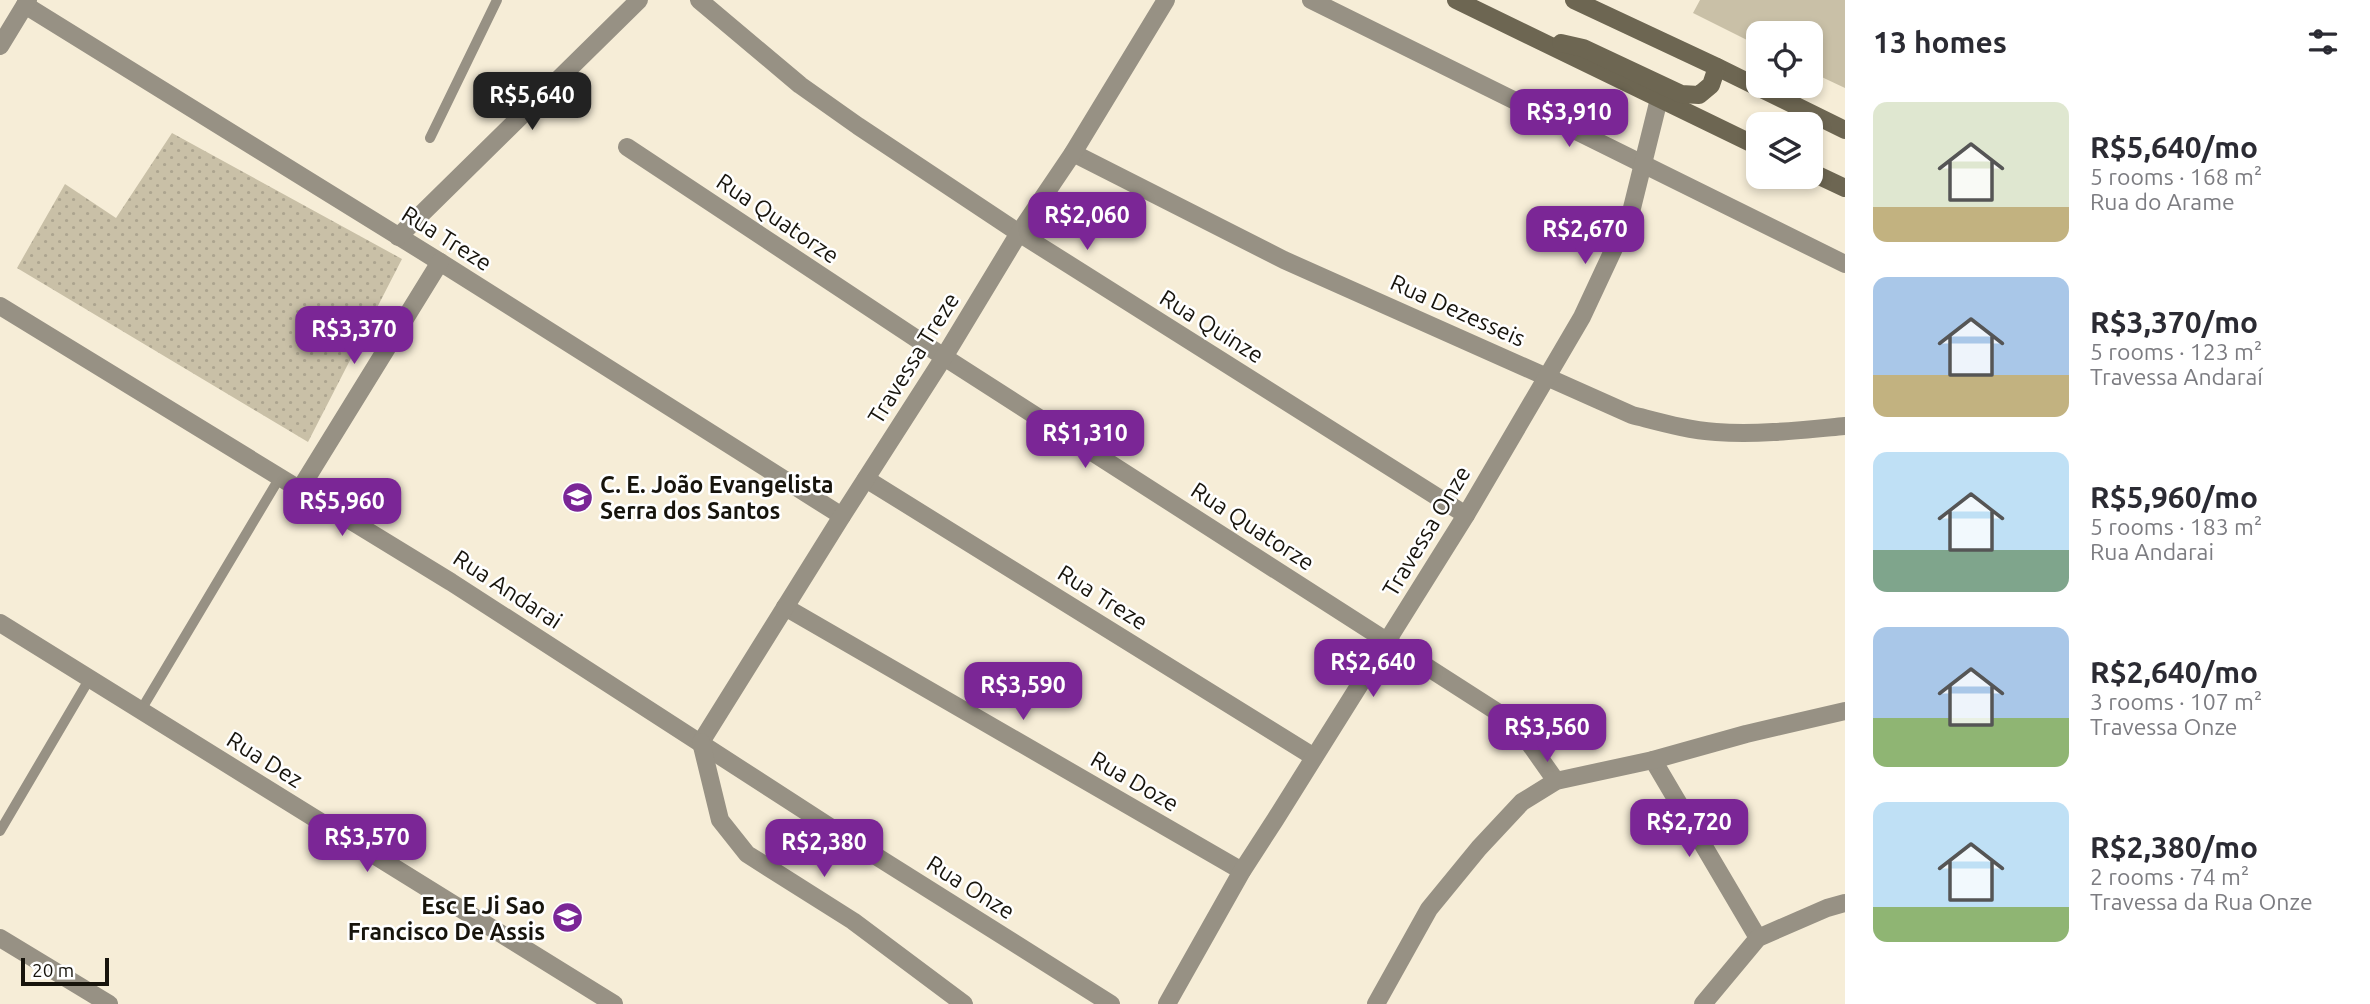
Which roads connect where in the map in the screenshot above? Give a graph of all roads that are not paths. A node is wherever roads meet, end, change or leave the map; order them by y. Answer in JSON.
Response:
{"nodes":[{"id":1,"x":497,"y":0,"type":"edge"},
{"id":2,"x":639,"y":0,"type":"edge"},
{"id":3,"x":699,"y":0,"type":"edge"},
{"id":4,"x":1166,"y":0,"type":"edge"},
{"id":5,"x":1311,"y":0,"type":"edge"},
{"id":6,"x":1456,"y":0,"type":"edge"},
{"id":7,"x":1574,"y":0,"type":"edge"},
{"id":8,"x":27,"y":3,"type":"edge"},
{"id":9,"x":1533,"y":38,"type":"junction"},
{"id":10,"x":0,"y":46,"type":"edge"},
{"id":11,"x":1717,"y":67,"type":"junction"},
{"id":12,"x":1659,"y":99,"type":"junction"},
{"id":13,"x":1845,"y":130,"type":"edge"},
{"id":14,"x":430,"y":138,"type":"dead end"},
{"id":15,"x":1746,"y":141,"type":"edge"},
{"id":16,"x":627,"y":147,"type":"dead end"},
{"id":17,"x":1073,"y":153,"type":"junction"},
{"id":18,"x":1643,"y":164,"type":"junction"},
{"id":19,"x":1823,"y":178,"type":"edge"},
{"id":20,"x":1845,"y":188,"type":"edge"},
{"id":21,"x":1019,"y":233,"type":"junction"},
{"id":22,"x":398,"y":237,"type":"junction"},
{"id":23,"x":440,"y":262,"type":"junction"},
{"id":24,"x":1845,"y":264,"type":"edge"},
{"id":25,"x":0,"y":306,"type":"edge"},
{"id":26,"x":944,"y":357,"type":"junction"},
{"id":27,"x":1548,"y":376,"type":"junction"},
{"id":28,"x":1845,"y":426,"type":"edge"},
{"id":29,"x":280,"y":477,"type":"junction"},
{"id":30,"x":866,"y":479,"type":"junction"},
{"id":31,"x":300,"y":489,"type":"junction"},
{"id":32,"x":1466,"y":515,"type":"junction"},
{"id":33,"x":842,"y":516,"type":"junction"},
{"id":34,"x":785,"y":607,"type":"junction"},
{"id":35,"x":0,"y":623,"type":"edge"},
{"id":36,"x":1388,"y":641,"type":"junction"},
{"id":37,"x":89,"y":678,"type":"junction"},
{"id":38,"x":141,"y":710,"type":"junction"},
{"id":39,"x":1845,"y":711,"type":"edge"},
{"id":40,"x":701,"y":742,"type":"junction"},
{"id":41,"x":1314,"y":757,"type":"junction"},
{"id":42,"x":1653,"y":760,"type":"junction"},
{"id":43,"x":1556,"y":781,"type":"junction"},
{"id":44,"x":0,"y":831,"type":"edge"},
{"id":45,"x":1242,"y":871,"type":"junction"},
{"id":46,"x":1845,"y":903,"type":"edge"},
{"id":47,"x":0,"y":938,"type":"edge"},
{"id":48,"x":1758,"y":938,"type":"junction"},
{"id":49,"x":109,"y":1004,"type":"edge"},
{"id":50,"x":614,"y":1004,"type":"edge"},
{"id":51,"x":964,"y":1004,"type":"edge"},
{"id":52,"x":1111,"y":1004,"type":"edge"},
{"id":53,"x":1167,"y":1004,"type":"edge"},
{"id":54,"x":1376,"y":1004,"type":"edge"},
{"id":55,"x":1703,"y":1004,"type":"edge"}],
"edges":[{"from":1,"to":14,"type":"lane"},
{"from":2,"to":22,"type":"street"},
{"from":3,"to":21,"type":"street","name":"Rua Quinze"},
{"from":4,"to":17,"type":"street","name":"Travessa Treze"},
{"from":5,"to":18,"type":"street"},
{"from":6,"to":9,"type":"main road"},
{"from":7,"to":11,"type":"main road"},
{"from":8,"to":10,"type":"street"},
{"from":8,"to":22,"type":"street","name":"Rua Treze"},
{"from":9,"to":11,"type":"main road"},
{"from":9,"to":12,"type":"main road"},
{"from":11,"to":13,"type":"main road"},
{"from":12,"to":15,"type":"main road"},
{"from":12,"to":18,"type":"street","name":"Travessa Onze"},
{"from":16,"to":26,"type":"street","name":"Rua Quatorze"},
{"from":17,"to":21,"type":"street","name":"Travessa Treze"},
{"from":17,"to":27,"type":"street","name":"Rua Dezesseis"},
{"from":18,"to":24,"type":"street"},
{"from":18,"to":27,"type":"street","name":"Travessa Onze"},
{"from":19,"to":20,"type":"main road"},
{"from":21,"to":26,"type":"street","name":"Travessa Treze"},
{"from":21,"to":32,"type":"street","name":"Rua Quinze"},
{"from":22,"to":23,"type":"street","name":"Rua Treze"},
{"from":23,"to":31,"type":"street"},
{"from":23,"to":33,"type":"street","name":"Rua Treze"},
{"from":25,"to":29,"type":"street","name":"Rua Andarai"},
{"from":26,"to":30,"type":"street","name":"Travessa Treze"},
{"from":26,"to":36,"type":"street","name":"Rua Quatorze"},
{"from":27,"to":28,"type":"street","name":"Rua Dezesseis"},
{"from":27,"to":32,"type":"street","name":"Travessa Onze"},
{"from":29,"to":31,"type":"street","name":"Rua Andarai"},
{"from":29,"to":38,"type":"lane"},
{"from":30,"to":33,"type":"street","name":"Travessa Treze"},
{"from":30,"to":41,"type":"street","name":"Rua Treze"},
{"from":31,"to":40,"type":"street","name":"Rua Andarai"},
{"from":32,"to":36,"type":"street","name":"Travessa Onze"},
{"from":33,"to":34,"type":"street","name":"Travessa Treze"},
{"from":34,"to":40,"type":"street","name":"Travessa Treze"},
{"from":34,"to":45,"type":"street","name":"Rua Doze"},
{"from":35,"to":37,"type":"street","name":"Rua Dez"},
{"from":36,"to":41,"type":"street","name":"Travessa Onze"},
{"from":36,"to":43,"type":"street","name":"Rua Quatorze"},
{"from":37,"to":38,"type":"street","name":"Rua Dez"},
{"from":37,"to":44,"type":"lane"},
{"from":38,"to":50,"type":"street","name":"Rua Dez"},
{"from":39,"to":42,"type":"street"},
{"from":40,"to":51,"type":"street"},
{"from":40,"to":52,"type":"street","name":"Rua Onze"},
{"from":41,"to":45,"type":"street","name":"Travessa Onze"},
{"from":42,"to":43,"type":"street"},
{"from":42,"to":48,"type":"street"},
{"from":43,"to":54,"type":"street"},
{"from":45,"to":53,"type":"street","name":"Travessa Onze"},
{"from":46,"to":48,"type":"street"},
{"from":47,"to":49,"type":"street"},
{"from":48,"to":55,"type":"street"}]}
